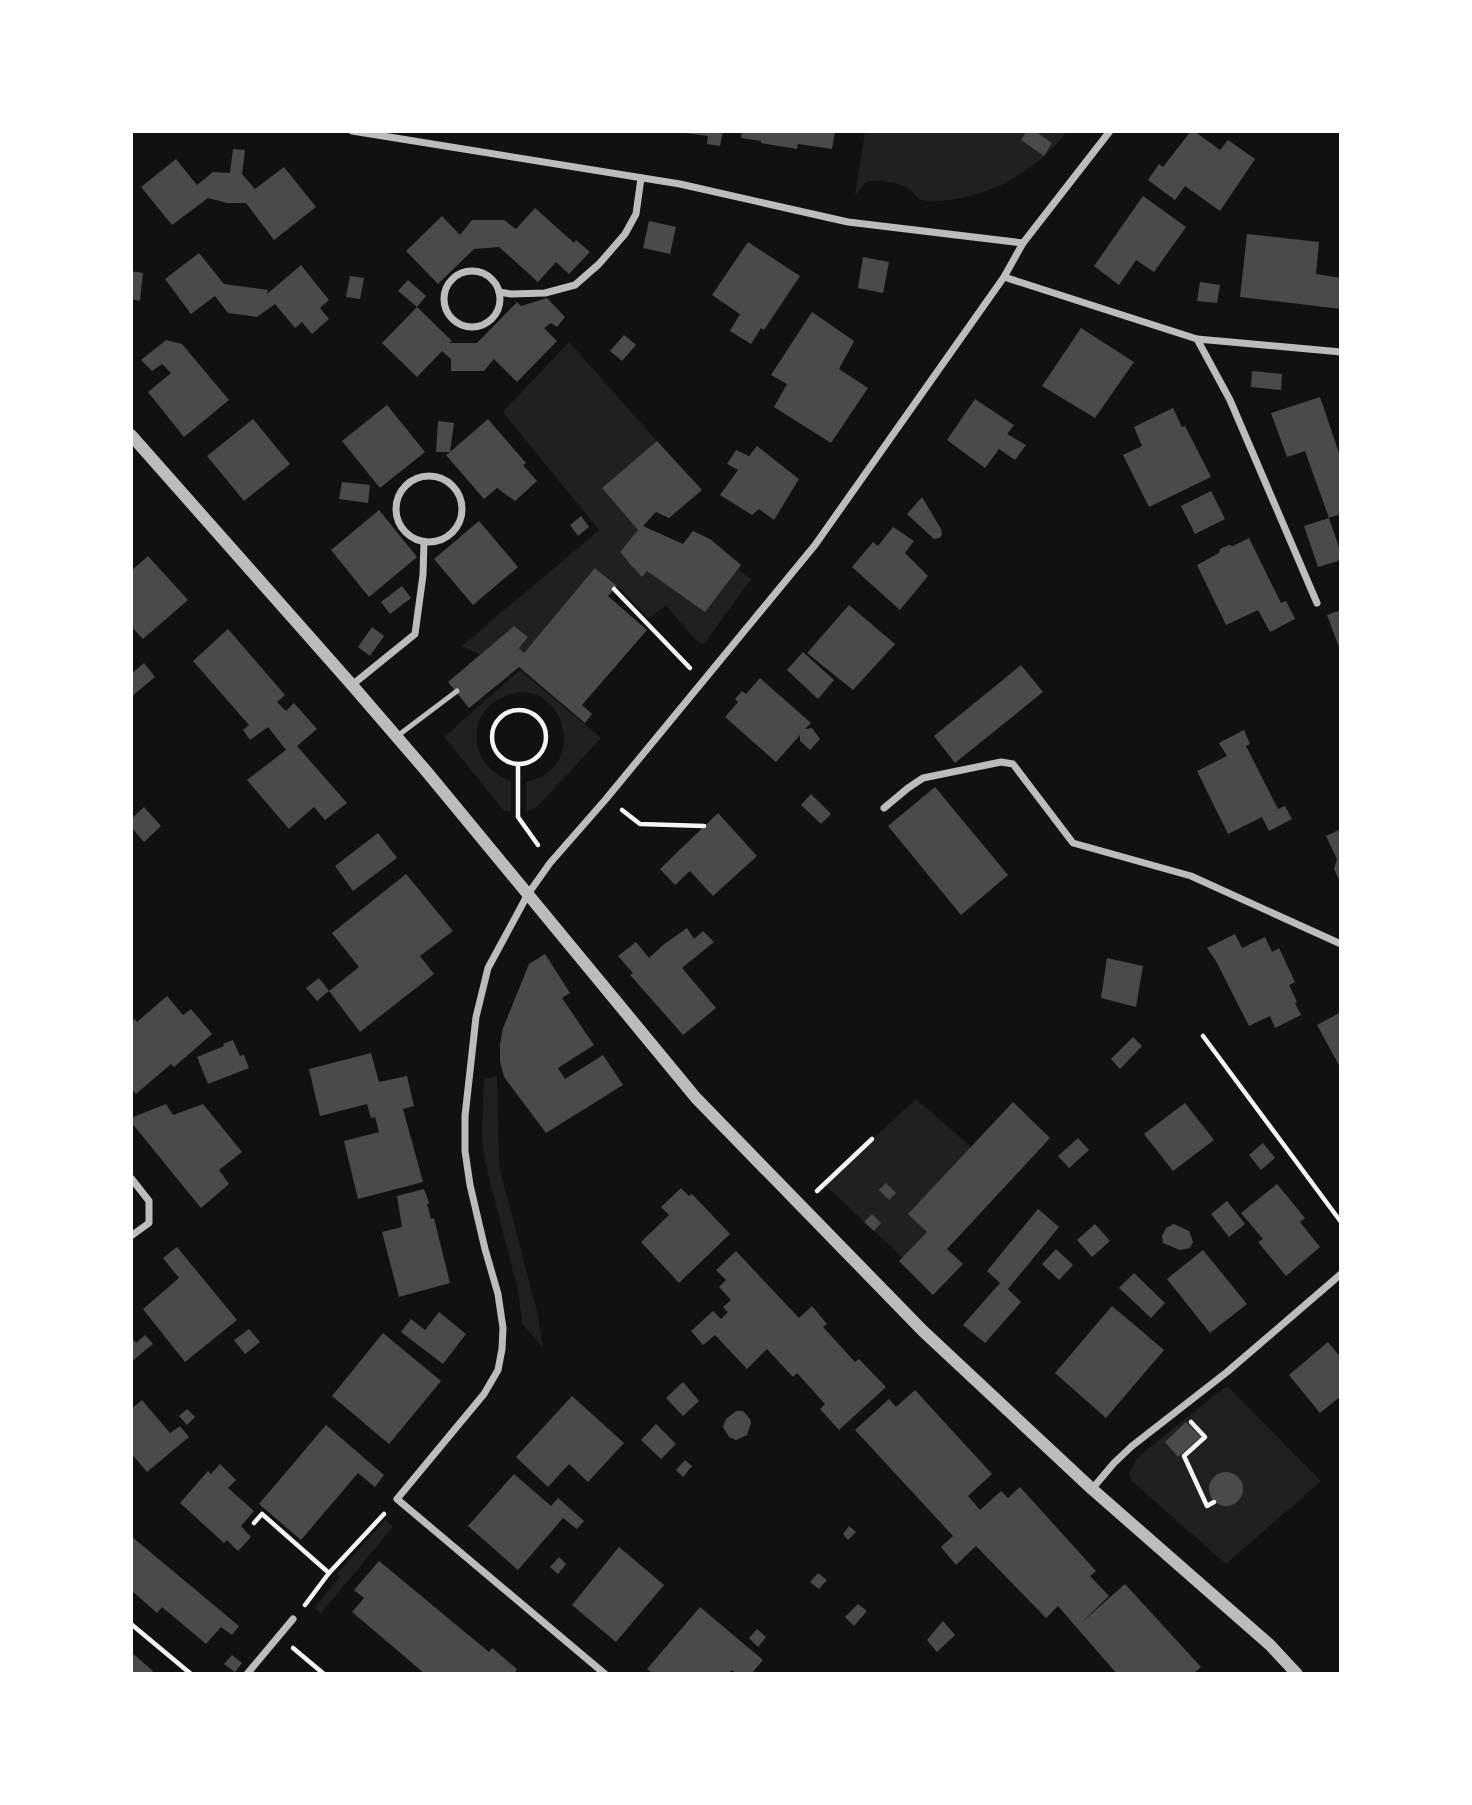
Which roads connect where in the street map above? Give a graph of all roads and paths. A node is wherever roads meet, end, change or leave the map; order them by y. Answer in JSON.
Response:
{"nodes":[{"id":1,"x":352,"y":131,"type":"edge"},
{"id":2,"x":1110,"y":131,"type":"edge"},
{"id":3,"x":642,"y":178,"type":"junction"},
{"id":4,"x":1023,"y":243,"type":"junction"},
{"id":5,"x":1004,"y":277,"type":"junction"},
{"id":6,"x":499,"y":292,"type":"junction"},
{"id":7,"x":1196,"y":339,"type":"junction"},
{"id":8,"x":1341,"y":352,"type":"edge"},
{"id":9,"x":131,"y":435,"type":"edge"},
{"id":10,"x":424,"y":542,"type":"junction"},
{"id":11,"x":614,"y":589,"type":"dead end"},
{"id":12,"x":1317,"y":603,"type":"dead end"},
{"id":13,"x":703,"y":682,"type":"junction"},
{"id":14,"x":352,"y":685,"type":"junction"},
{"id":15,"x":457,"y":691,"type":"dead end"},
{"id":16,"x":396,"y":737,"type":"junction"},
{"id":17,"x":517,"y":765,"type":"junction"},
{"id":18,"x":606,"y":799,"type":"junction"},
{"id":19,"x":884,"y":808,"type":"dead end"},
{"id":20,"x":704,"y":826,"type":"dead end"},
{"id":21,"x":550,"y":863,"type":"junction"},
{"id":22,"x":528,"y":894,"type":"junction"},
{"id":23,"x":1341,"y":944,"type":"edge"},
{"id":24,"x":1203,"y":1036,"type":"dead end"},
{"id":25,"x":872,"y":1139,"type":"dead end"},
{"id":26,"x":131,"y":1178,"type":"edge"},
{"id":27,"x":801,"y":1206,"type":"junction"},
{"id":28,"x":1341,"y":1222,"type":"edge"},
{"id":29,"x":131,"y":1236,"type":"edge"},
{"id":30,"x":1341,"y":1274,"type":"edge"},
{"id":31,"x":1179,"y":1408,"type":"junction"},
{"id":32,"x":1092,"y":1489,"type":"junction"},
{"id":33,"x":397,"y":1499,"type":"junction"},
{"id":34,"x":1214,"y":1502,"type":"dead end"},
{"id":35,"x":254,"y":1523,"type":"dead end"},
{"id":36,"x":329,"y":1573,"type":"junction"},
{"id":37,"x":293,"y":1619,"type":"joint"},
{"id":38,"x":131,"y":1624,"type":"edge"},
{"id":39,"x":279,"y":1636,"type":"junction"},
{"id":40,"x":191,"y":1674,"type":"edge"},
{"id":41,"x":247,"y":1674,"type":"edge"},
{"id":42,"x":324,"y":1674,"type":"edge"},
{"id":43,"x":605,"y":1674,"type":"edge"},
{"id":44,"x":1297,"y":1674,"type":"edge"}],
"edges":[{"from":1,"to":3,"type":"street"},
{"from":2,"to":4,"type":"street"},
{"from":3,"to":4,"type":"street"},
{"from":3,"to":6,"type":"street"},
{"from":4,"to":5,"type":"street"},
{"from":5,"to":7,"type":"street"},
{"from":5,"to":13,"type":"street"},
{"from":6,"to":6,"type":"street"},
{"from":7,"to":8,"type":"street"},
{"from":7,"to":12,"type":"street"},
{"from":9,"to":14,"type":"street"},
{"from":10,"to":10,"type":"street"},
{"from":10,"to":14,"type":"street"},
{"from":11,"to":13,"type":"path"},
{"from":13,"to":18,"type":"street"},
{"from":14,"to":16,"type":"street"},
{"from":15,"to":16,"type":"lane"},
{"from":16,"to":22,"type":"street"},
{"from":17,"to":17,"type":"path"},
{"from":17,"to":21,"type":"path"},
{"from":18,"to":20,"type":"path"},
{"from":18,"to":21,"type":"street"},
{"from":19,"to":23,"type":"street"},
{"from":21,"to":22,"type":"street"},
{"from":22,"to":27,"type":"street"},
{"from":22,"to":33,"type":"street"},
{"from":24,"to":28,"type":"path"},
{"from":25,"to":27,"type":"path"},
{"from":26,"to":29,"type":"street"},
{"from":27,"to":32,"type":"street"},
{"from":30,"to":31,"type":"street"},
{"from":31,"to":32,"type":"street"},
{"from":31,"to":34,"type":"path"},
{"from":32,"to":44,"type":"street"},
{"from":33,"to":36,"type":"path"},
{"from":33,"to":43,"type":"street"},
{"from":35,"to":36,"type":"path"},
{"from":36,"to":37,"type":"path"},
{"from":37,"to":39,"type":"street"},
{"from":38,"to":40,"type":"path"},
{"from":39,"to":41,"type":"street"},
{"from":39,"to":42,"type":"path"}]}
